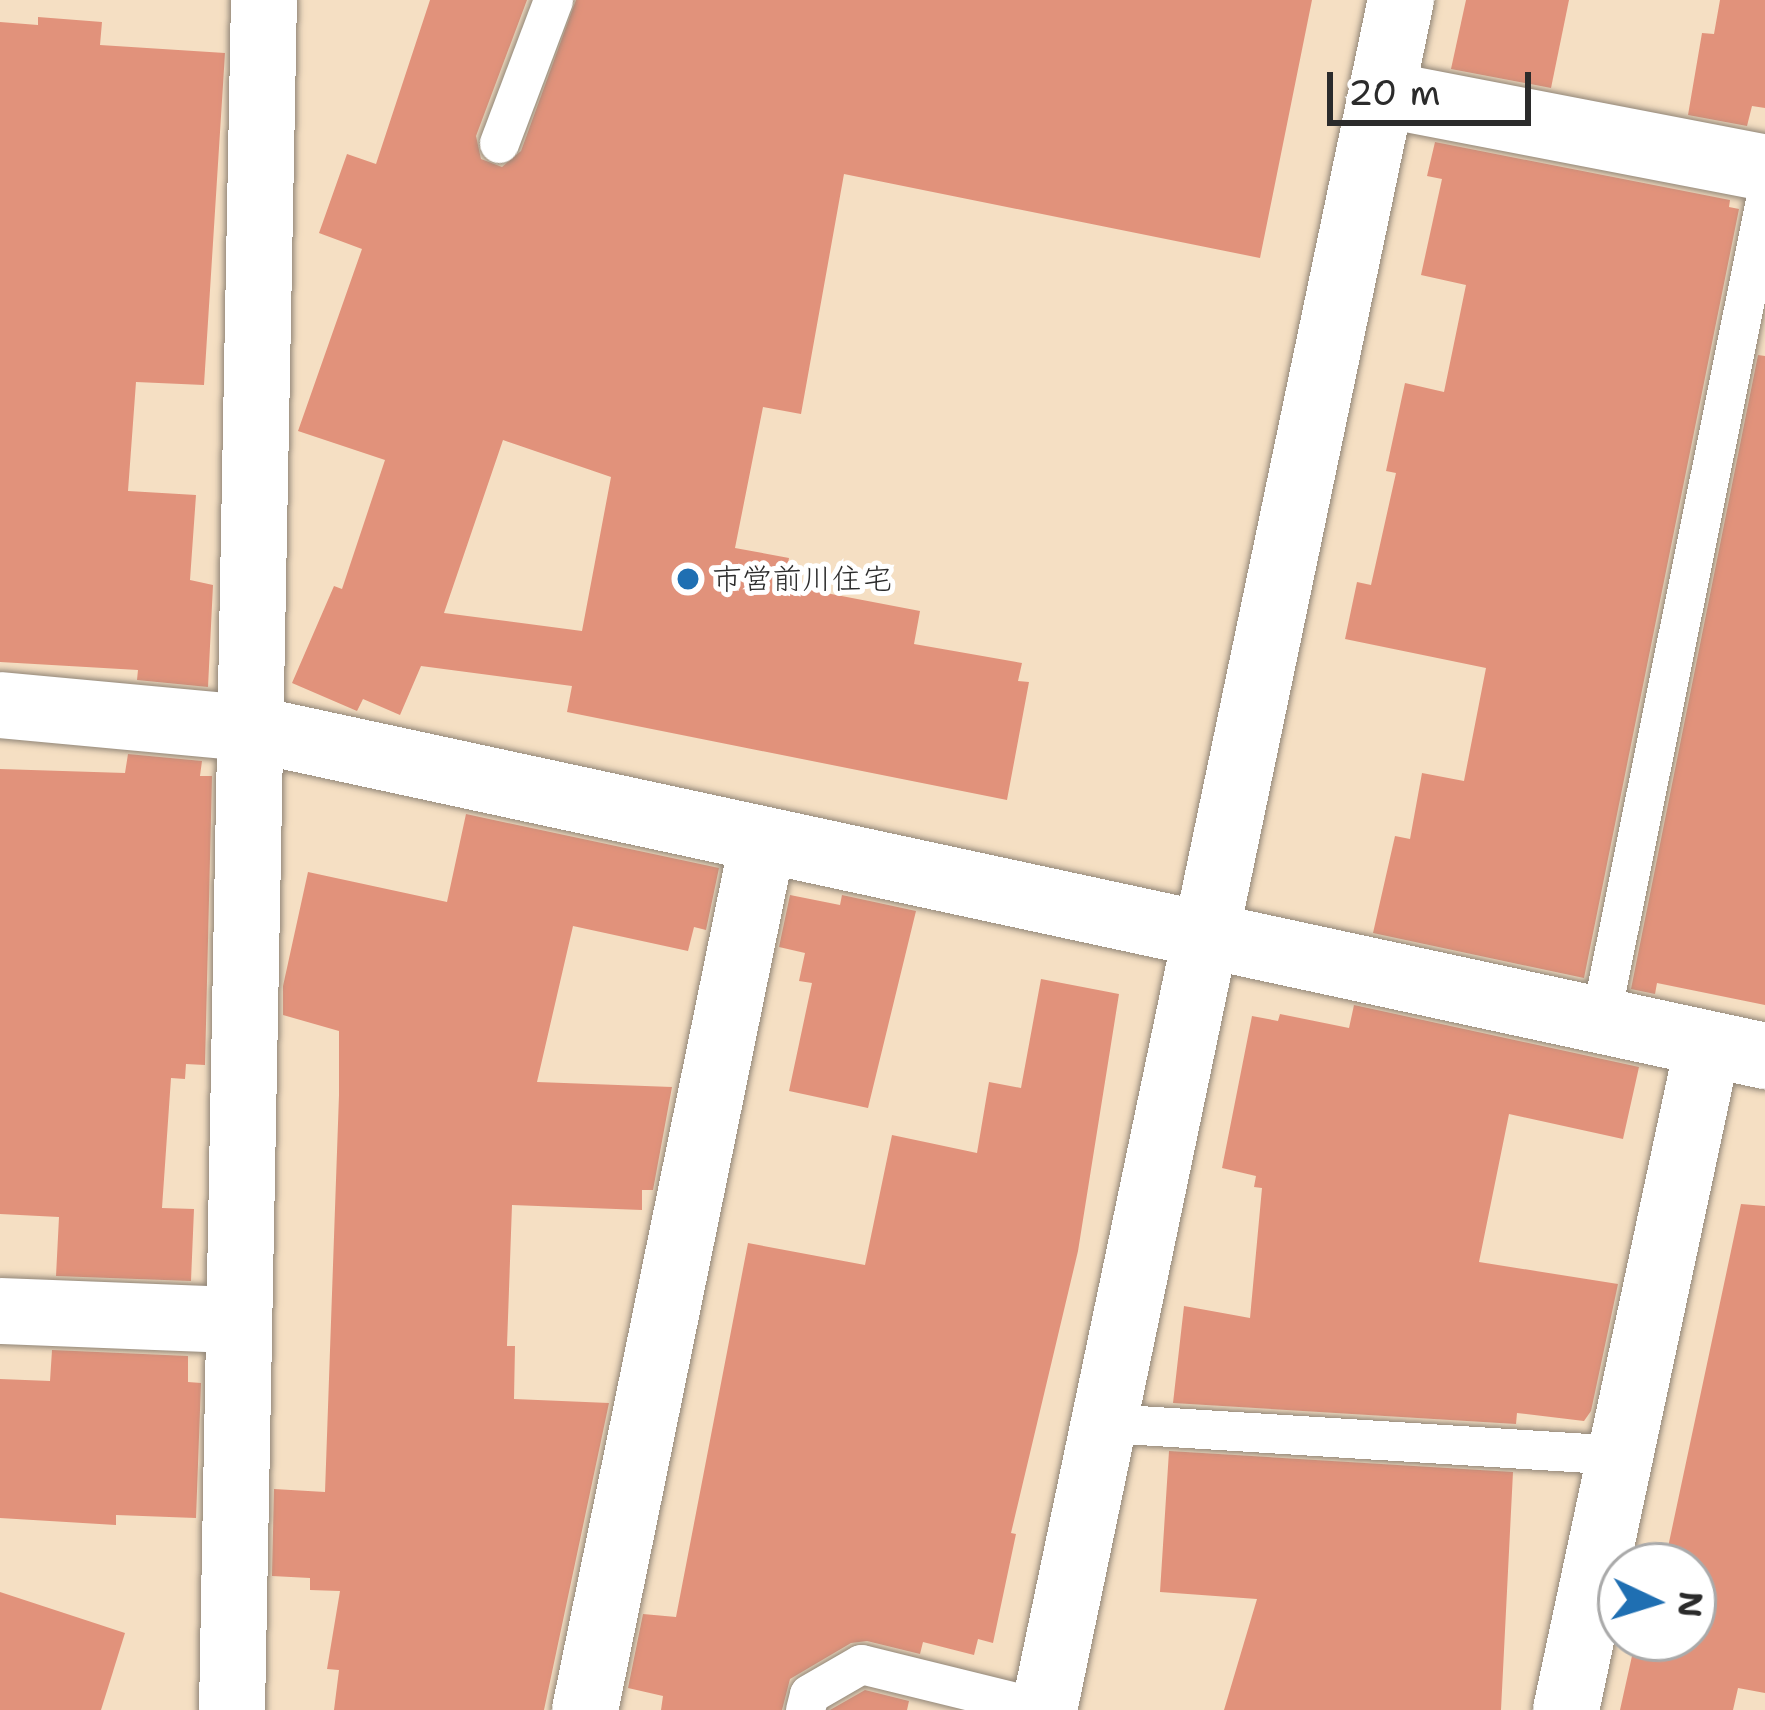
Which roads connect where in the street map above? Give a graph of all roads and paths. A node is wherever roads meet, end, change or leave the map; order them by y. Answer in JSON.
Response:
{"nodes":[{"id":1,"x":264,"y":0,"type":"edge"},
{"id":2,"x":553,"y":0,"type":"edge"},
{"id":3,"x":1401,"y":0,"type":"edge"},
{"id":4,"x":1382,"y":94,"type":"junction"},
{"id":5,"x":500,"y":143,"type":"dead end"},
{"id":6,"x":1765,"y":168,"type":"edge"},
{"id":7,"x":1765,"y":200,"type":"edge"},
{"id":8,"x":0,"y":705,"type":"edge"},
{"id":9,"x":248,"y":728,"type":"junction"},
{"id":10,"x":763,"y":840,"type":"junction"},
{"id":11,"x":1207,"y":938,"type":"junction"},
{"id":12,"x":1600,"y":1020,"type":"junction"},
{"id":13,"x":1736,"y":1050,"type":"edge"},
{"id":14,"x":0,"y":1311,"type":"edge"},
{"id":15,"x":238,"y":1320,"type":"junction"},
{"id":16,"x":1106,"y":1423,"type":"junction"},
{"id":17,"x":1620,"y":1455,"type":"junction"},
{"id":18,"x":232,"y":1710,"type":"edge"},
{"id":19,"x":584,"y":1710,"type":"edge"},
{"id":20,"x":805,"y":1710,"type":"edge"},
{"id":21,"x":1044,"y":1710,"type":"edge"},
{"id":22,"x":1566,"y":1710,"type":"edge"}],
"edges":[{"from":1,"to":9,"type":"street"},
{"from":2,"to":5,"type":"lane"},
{"from":3,"to":4,"type":"street"},
{"from":4,"to":6,"type":"street"},
{"from":4,"to":11,"type":"street"},
{"from":7,"to":12,"type":"lane"},
{"from":8,"to":9,"type":"street"},
{"from":9,"to":10,"type":"street"},
{"from":9,"to":15,"type":"street"},
{"from":10,"to":11,"type":"street"},
{"from":10,"to":19,"type":"street"},
{"from":11,"to":12,"type":"street"},
{"from":11,"to":16,"type":"street"},
{"from":12,"to":13,"type":"street"},
{"from":13,"to":17,"type":"street"},
{"from":14,"to":15,"type":"street"},
{"from":15,"to":18,"type":"street"},
{"from":16,"to":17,"type":"lane"},
{"from":16,"to":21,"type":"street"},
{"from":17,"to":22,"type":"street"},
{"from":20,"to":21,"type":"lane"}]}
